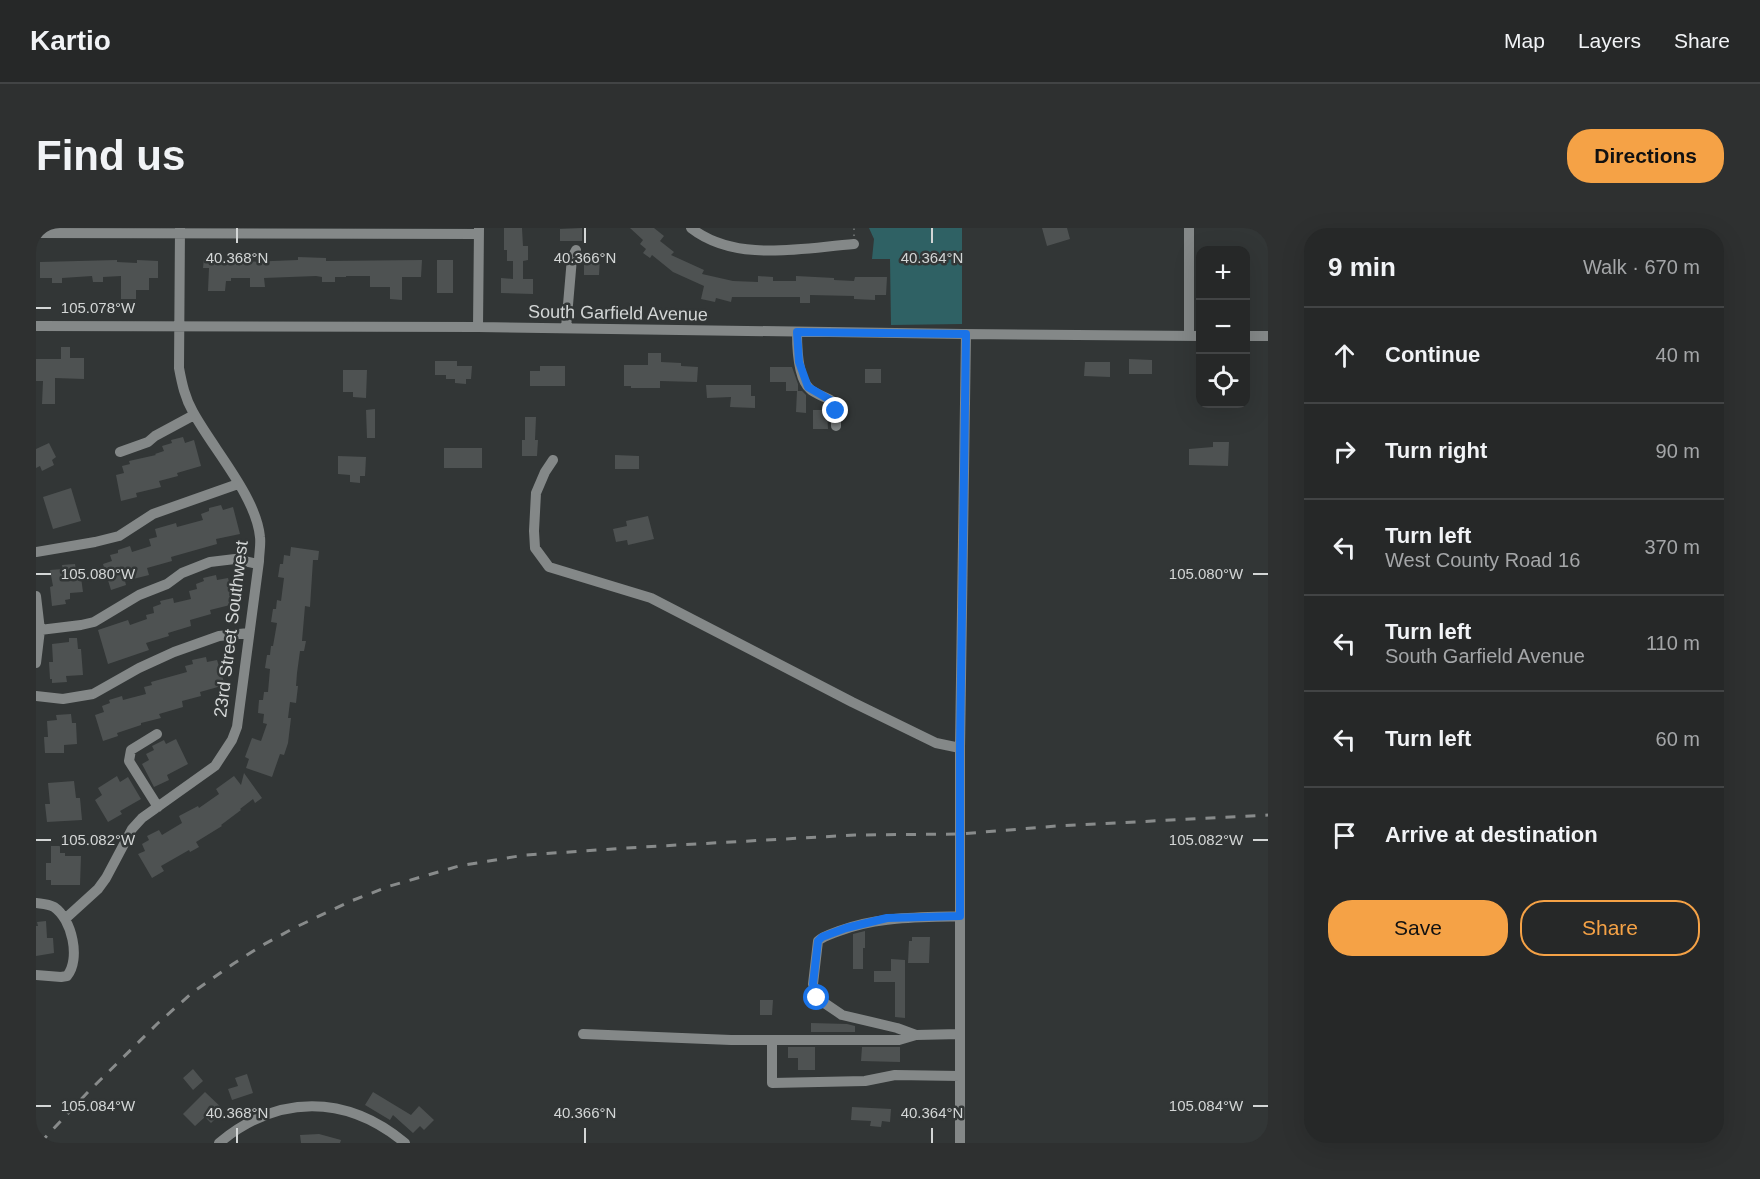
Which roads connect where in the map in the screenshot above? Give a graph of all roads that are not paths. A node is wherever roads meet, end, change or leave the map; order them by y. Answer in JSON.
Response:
{"nodes":[{"id":1,"x":691,"y":228,"type":"edge"},
{"id":2,"x":1189,"y":228,"type":"edge"},
{"id":3,"x":180,"y":231,"type":"edge"},
{"id":4,"x":479,"y":231,"type":"edge"},
{"id":5,"x":36,"y":233,"type":"edge"},
{"id":6,"x":854,"y":244,"type":"dead end"},
{"id":7,"x":576,"y":250,"type":"dead end"},
{"id":8,"x":36,"y":326,"type":"edge"},
{"id":9,"x":179,"y":327,"type":"junction"},
{"id":10,"x":478,"y":327,"type":"junction"},
{"id":11,"x":566,"y":328,"type":"junction"},
{"id":12,"x":797,"y":332,"type":"junction"},
{"id":13,"x":966,"y":334,"type":"junction"},
{"id":14,"x":1195,"y":336,"type":"edge"},
{"id":15,"x":1250,"y":336,"type":"edge"},
{"id":16,"x":1268,"y":336,"type":"edge"},
{"id":17,"x":194,"y":415,"type":"junction"},
{"id":18,"x":836,"y":426,"type":"dead end"},
{"id":19,"x":120,"y":452,"type":"dead end"},
{"id":20,"x":553,"y":460,"type":"dead end"},
{"id":21,"x":238,"y":484,"type":"junction"},
{"id":22,"x":36,"y":552,"type":"edge"},
{"id":23,"x":258,"y":564,"type":"junction"},
{"id":24,"x":36,"y":596,"type":"edge"},
{"id":25,"x":37,"y":612,"type":"edge"},
{"id":26,"x":39,"y":630,"type":"junction"},
{"id":27,"x":249,"y":633,"type":"junction"},
{"id":28,"x":36,"y":663,"type":"edge"},
{"id":29,"x":36,"y":696,"type":"edge"},
{"id":30,"x":157,"y":734,"type":"dead end"},
{"id":31,"x":960,"y":748,"type":"junction"},
{"id":32,"x":158,"y":807,"type":"junction"},
{"id":33,"x":36,"y":903,"type":"edge"},
{"id":34,"x":960,"y":916,"type":"junction"},
{"id":35,"x":65,"y":919,"type":"junction"},
{"id":36,"x":36,"y":975,"type":"edge"},
{"id":37,"x":583,"y":1034,"type":"dead end"},
{"id":38,"x":960,"y":1034,"type":"junction"},
{"id":39,"x":916,"y":1035,"type":"junction"},
{"id":40,"x":772,"y":1040,"type":"junction"},
{"id":41,"x":960,"y":1076,"type":"junction"},
{"id":42,"x":219,"y":1143,"type":"edge"},
{"id":43,"x":405,"y":1143,"type":"edge"},
{"id":44,"x":960,"y":1143,"type":"edge"}],
"edges":[{"from":1,"to":6,"type":"street"},
{"from":2,"to":14,"type":"street"},
{"from":3,"to":4,"type":"street"},
{"from":3,"to":5,"type":"street"},
{"from":3,"to":9,"type":"street","name":"23rd Street Southwest"},
{"from":4,"to":10,"type":"street"},
{"from":7,"to":11,"type":"street"},
{"from":8,"to":9,"type":"street","name":"South Garfield Avenue"},
{"from":9,"to":10,"type":"street","name":"South Garfield Avenue"},
{"from":9,"to":17,"type":"street","name":"23rd Street Southwest"},
{"from":10,"to":11,"type":"street","name":"South Garfield Avenue"},
{"from":11,"to":12,"type":"street","name":"South Garfield Avenue"},
{"from":12,"to":13,"type":"street","name":"South Garfield Avenue"},
{"from":12,"to":18,"type":"street"},
{"from":13,"to":14,"type":"street","name":"South Garfield Avenue"},
{"from":13,"to":31,"type":"street"},
{"from":15,"to":16,"type":"street"},
{"from":17,"to":19,"type":"street"},
{"from":17,"to":21,"type":"street","name":"23rd Street Southwest"},
{"from":20,"to":31,"type":"street"},
{"from":21,"to":22,"type":"street"},
{"from":21,"to":23,"type":"street","name":"23rd Street Southwest"},
{"from":23,"to":26,"type":"street"},
{"from":23,"to":27,"type":"street","name":"23rd Street Southwest"},
{"from":24,"to":25,"type":"street"},
{"from":25,"to":26,"type":"street"},
{"from":26,"to":28,"type":"street"},
{"from":27,"to":29,"type":"street"},
{"from":27,"to":32,"type":"street","name":"23rd Street Southwest"},
{"from":30,"to":32,"type":"street"},
{"from":31,"to":34,"type":"street"},
{"from":32,"to":35,"type":"street","name":"23rd Street Southwest"},
{"from":33,"to":35,"type":"street"},
{"from":34,"to":38,"type":"street"},
{"from":34,"to":39,"type":"street"},
{"from":35,"to":36,"type":"street"},
{"from":37,"to":40,"type":"street"},
{"from":38,"to":39,"type":"street"},
{"from":38,"to":41,"type":"street"},
{"from":39,"to":40,"type":"street"},
{"from":40,"to":41,"type":"street"},
{"from":41,"to":44,"type":"street"},
{"from":42,"to":43,"type":"street"}]}
